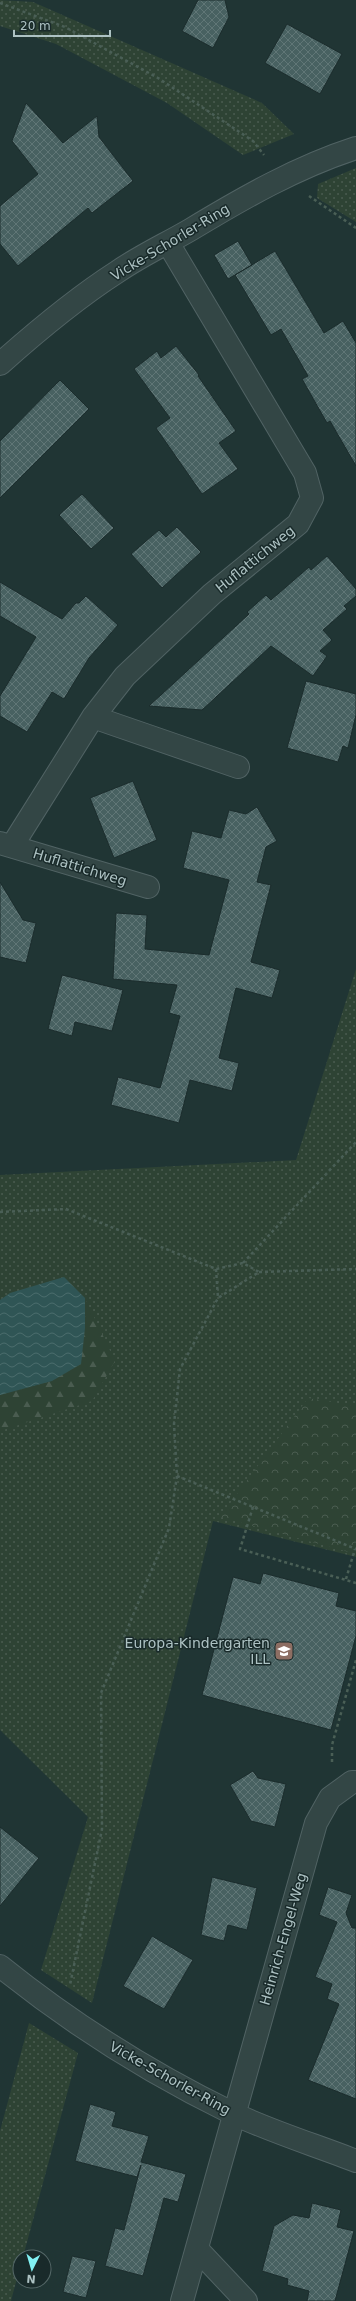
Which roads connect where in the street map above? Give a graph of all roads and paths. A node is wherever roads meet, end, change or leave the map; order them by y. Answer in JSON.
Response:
{"nodes":[{"id":1,"x":0,"y":3,"type":"edge"},
{"id":2,"x":356,"y":148,"type":"edge"},
{"id":3,"x":264,"y":154,"type":"dead end"},
{"id":4,"x":306,"y":194,"type":"dead end"},
{"id":5,"x":356,"y":228,"type":"edge"},
{"id":6,"x":168,"y":243,"type":"junction"},
{"id":7,"x":0,"y":364,"type":"edge"},
{"id":8,"x":93,"y":716,"type":"junction"},
{"id":9,"x":238,"y":768,"type":"dead end"},
{"id":10,"x":6,"y":845,"type":"edge"},
{"id":11,"x":148,"y":887,"type":"dead end"},
{"id":12,"x":356,"y":1142,"type":"edge"},
{"id":13,"x":0,"y":1212,"type":"edge"},
{"id":14,"x":242,"y":1263,"type":"junction"},
{"id":15,"x":216,"y":1269,"type":"junction"},
{"id":16,"x":356,"y":1269,"type":"edge"},
{"id":17,"x":259,"y":1272,"type":"junction"},
{"id":18,"x":218,"y":1298,"type":"junction"},
{"id":19,"x":177,"y":1476,"type":"junction"},
{"id":20,"x":253,"y":1507,"type":"junction"},
{"id":21,"x":356,"y":1549,"type":"edge"},
{"id":22,"x":346,"y":1580,"type":"junction"},
{"id":23,"x":356,"y":1583,"type":"edge"},
{"id":24,"x":356,"y":1660,"type":"edge"},
{"id":25,"x":356,"y":1782,"type":"edge"},
{"id":26,"x":330,"y":1798,"type":"junction"},
{"id":27,"x":0,"y":1966,"type":"edge"},
{"id":28,"x":69,"y":1988,"type":"dead end"},
{"id":29,"x":233,"y":2113,"type":"junction"},
{"id":30,"x":356,"y":2162,"type":"edge"},
{"id":31,"x":196,"y":2250,"type":"junction"},
{"id":32,"x":182,"y":2301,"type":"edge"},
{"id":33,"x":246,"y":2301,"type":"edge"}],
"edges":[{"from":1,"to":3,"type":"path"},
{"from":2,"to":6,"type":"street","name":"Vicke-Schorler-Ring"},
{"from":4,"to":5,"type":"path"},
{"from":6,"to":7,"type":"street","name":"Vicke-Schorler-Ring"},
{"from":6,"to":8,"type":"street","name":"Huflattichweg"},
{"from":8,"to":9,"type":"street"},
{"from":8,"to":10,"type":"street","name":"Huflattichweg"},
{"from":10,"to":11,"type":"street","name":"Huflattichweg"},
{"from":12,"to":14,"type":"path"},
{"from":13,"to":15,"type":"path"},
{"from":14,"to":15,"type":"path"},
{"from":14,"to":17,"type":"path"},
{"from":15,"to":18,"type":"path"},
{"from":16,"to":17,"type":"path"},
{"from":17,"to":18,"type":"path"},
{"from":18,"to":19,"type":"path"},
{"from":19,"to":20,"type":"path"},
{"from":19,"to":28,"type":"path"},
{"from":20,"to":21,"type":"path"},
{"from":20,"to":22,"type":"path"},
{"from":21,"to":22,"type":"path"},
{"from":22,"to":23,"type":"path"},
{"from":24,"to":26,"type":"path"},
{"from":25,"to":26,"type":"street","name":"Heinrich-Engel-Weg"},
{"from":26,"to":29,"type":"street","name":"Heinrich-Engel-Weg"},
{"from":27,"to":29,"type":"street","name":"Vicke-Schorler-Ring"},
{"from":29,"to":30,"type":"street","name":"Vicke-Schorler-Ring"},
{"from":29,"to":31,"type":"street","name":"Heinrich-Engel-Weg"},
{"from":31,"to":32,"type":"street","name":"Heinrich-Engel-Weg"},
{"from":31,"to":33,"type":"street"}]}
